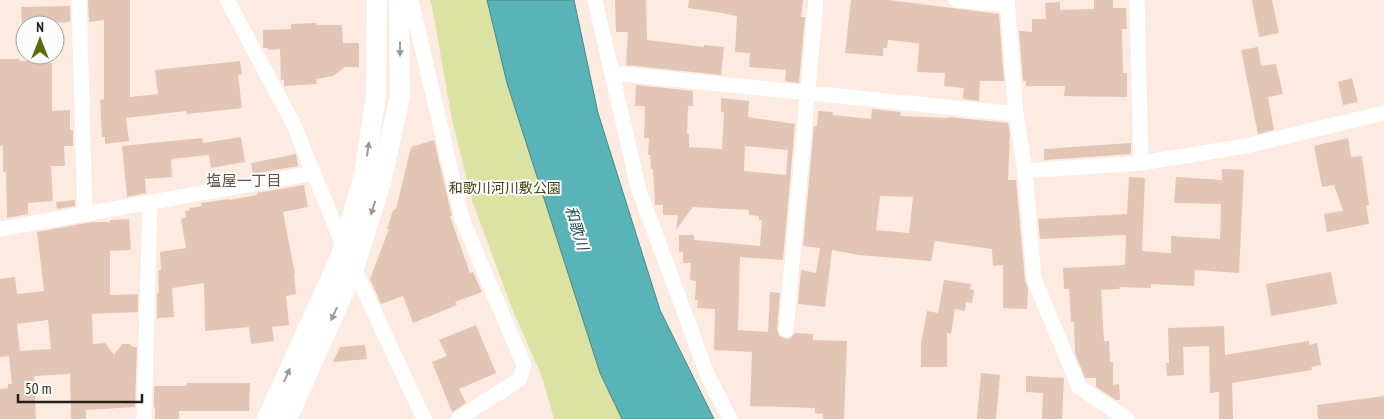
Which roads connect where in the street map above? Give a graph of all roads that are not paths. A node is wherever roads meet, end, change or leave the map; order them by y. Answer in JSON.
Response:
{"nodes":[{"id":1,"x":78,"y":0,"type":"edge"},
{"id":2,"x":228,"y":0,"type":"edge"},
{"id":3,"x":377,"y":0,"type":"edge"},
{"id":4,"x":399,"y":0,"type":"edge"},
{"id":5,"x":411,"y":0,"type":"edge"},
{"id":6,"x":595,"y":0,"type":"edge"},
{"id":7,"x":816,"y":0,"type":"edge"},
{"id":8,"x":956,"y":0,"type":"edge"},
{"id":9,"x":1137,"y":0,"type":"edge"},
{"id":10,"x":1008,"y":2,"type":"edge"},
{"id":11,"x":612,"y":73,"type":"junction"},
{"id":12,"x":808,"y":93,"type":"junction"},
{"id":13,"x":1384,"y":113,"type":"edge"},
{"id":14,"x":1016,"y":114,"type":"junction"},
{"id":15,"x":1141,"y":163,"type":"junction"},
{"id":16,"x":1025,"y":171,"type":"junction"},
{"id":17,"x":314,"y":173,"type":"junction"},
{"id":18,"x":150,"y":202,"type":"junction"},
{"id":19,"x":85,"y":214,"type":"junction"},
{"id":20,"x":0,"y":229,"type":"edge"},
{"id":21,"x":344,"y":247,"type":"junction"},
{"id":22,"x":354,"y":269,"type":"junction"},
{"id":23,"x":786,"y":330,"type":"dead end"},
{"id":24,"x":144,"y":419,"type":"edge"},
{"id":25,"x":267,"y":419,"type":"edge"},
{"id":26,"x":287,"y":419,"type":"edge"},
{"id":27,"x":424,"y":419,"type":"edge"},
{"id":28,"x":458,"y":419,"type":"edge"},
{"id":29,"x":730,"y":419,"type":"edge"},
{"id":30,"x":1127,"y":419,"type":"edge"}],
"edges":[{"from":1,"to":19,"type":"street"},
{"from":2,"to":17,"type":"street"},
{"from":21,"to":3,"type":"street","one_way":true},
{"from":4,"to":22,"type":"street","one_way":true},
{"from":5,"to":28,"type":"street"},
{"from":6,"to":11,"type":"street"},
{"from":7,"to":12,"type":"street"},
{"from":8,"to":10,"type":"street"},
{"from":9,"to":15,"type":"street"},
{"from":10,"to":14,"type":"street"},
{"from":11,"to":12,"type":"street"},
{"from":11,"to":29,"type":"street"},
{"from":12,"to":14,"type":"street"},
{"from":12,"to":23,"type":"street"},
{"from":13,"to":15,"type":"street"},
{"from":14,"to":16,"type":"street"},
{"from":15,"to":16,"type":"street"},
{"from":16,"to":30,"type":"street"},
{"from":17,"to":18,"type":"street"},
{"from":17,"to":21,"type":"street"},
{"from":18,"to":19,"type":"street"},
{"from":18,"to":24,"type":"street"},
{"from":19,"to":20,"type":"street"},
{"from":21,"to":22,"type":"street"},
{"from":25,"to":21,"type":"street","one_way":true},
{"from":22,"to":26,"type":"street","one_way":true},
{"from":22,"to":27,"type":"street"}]}
